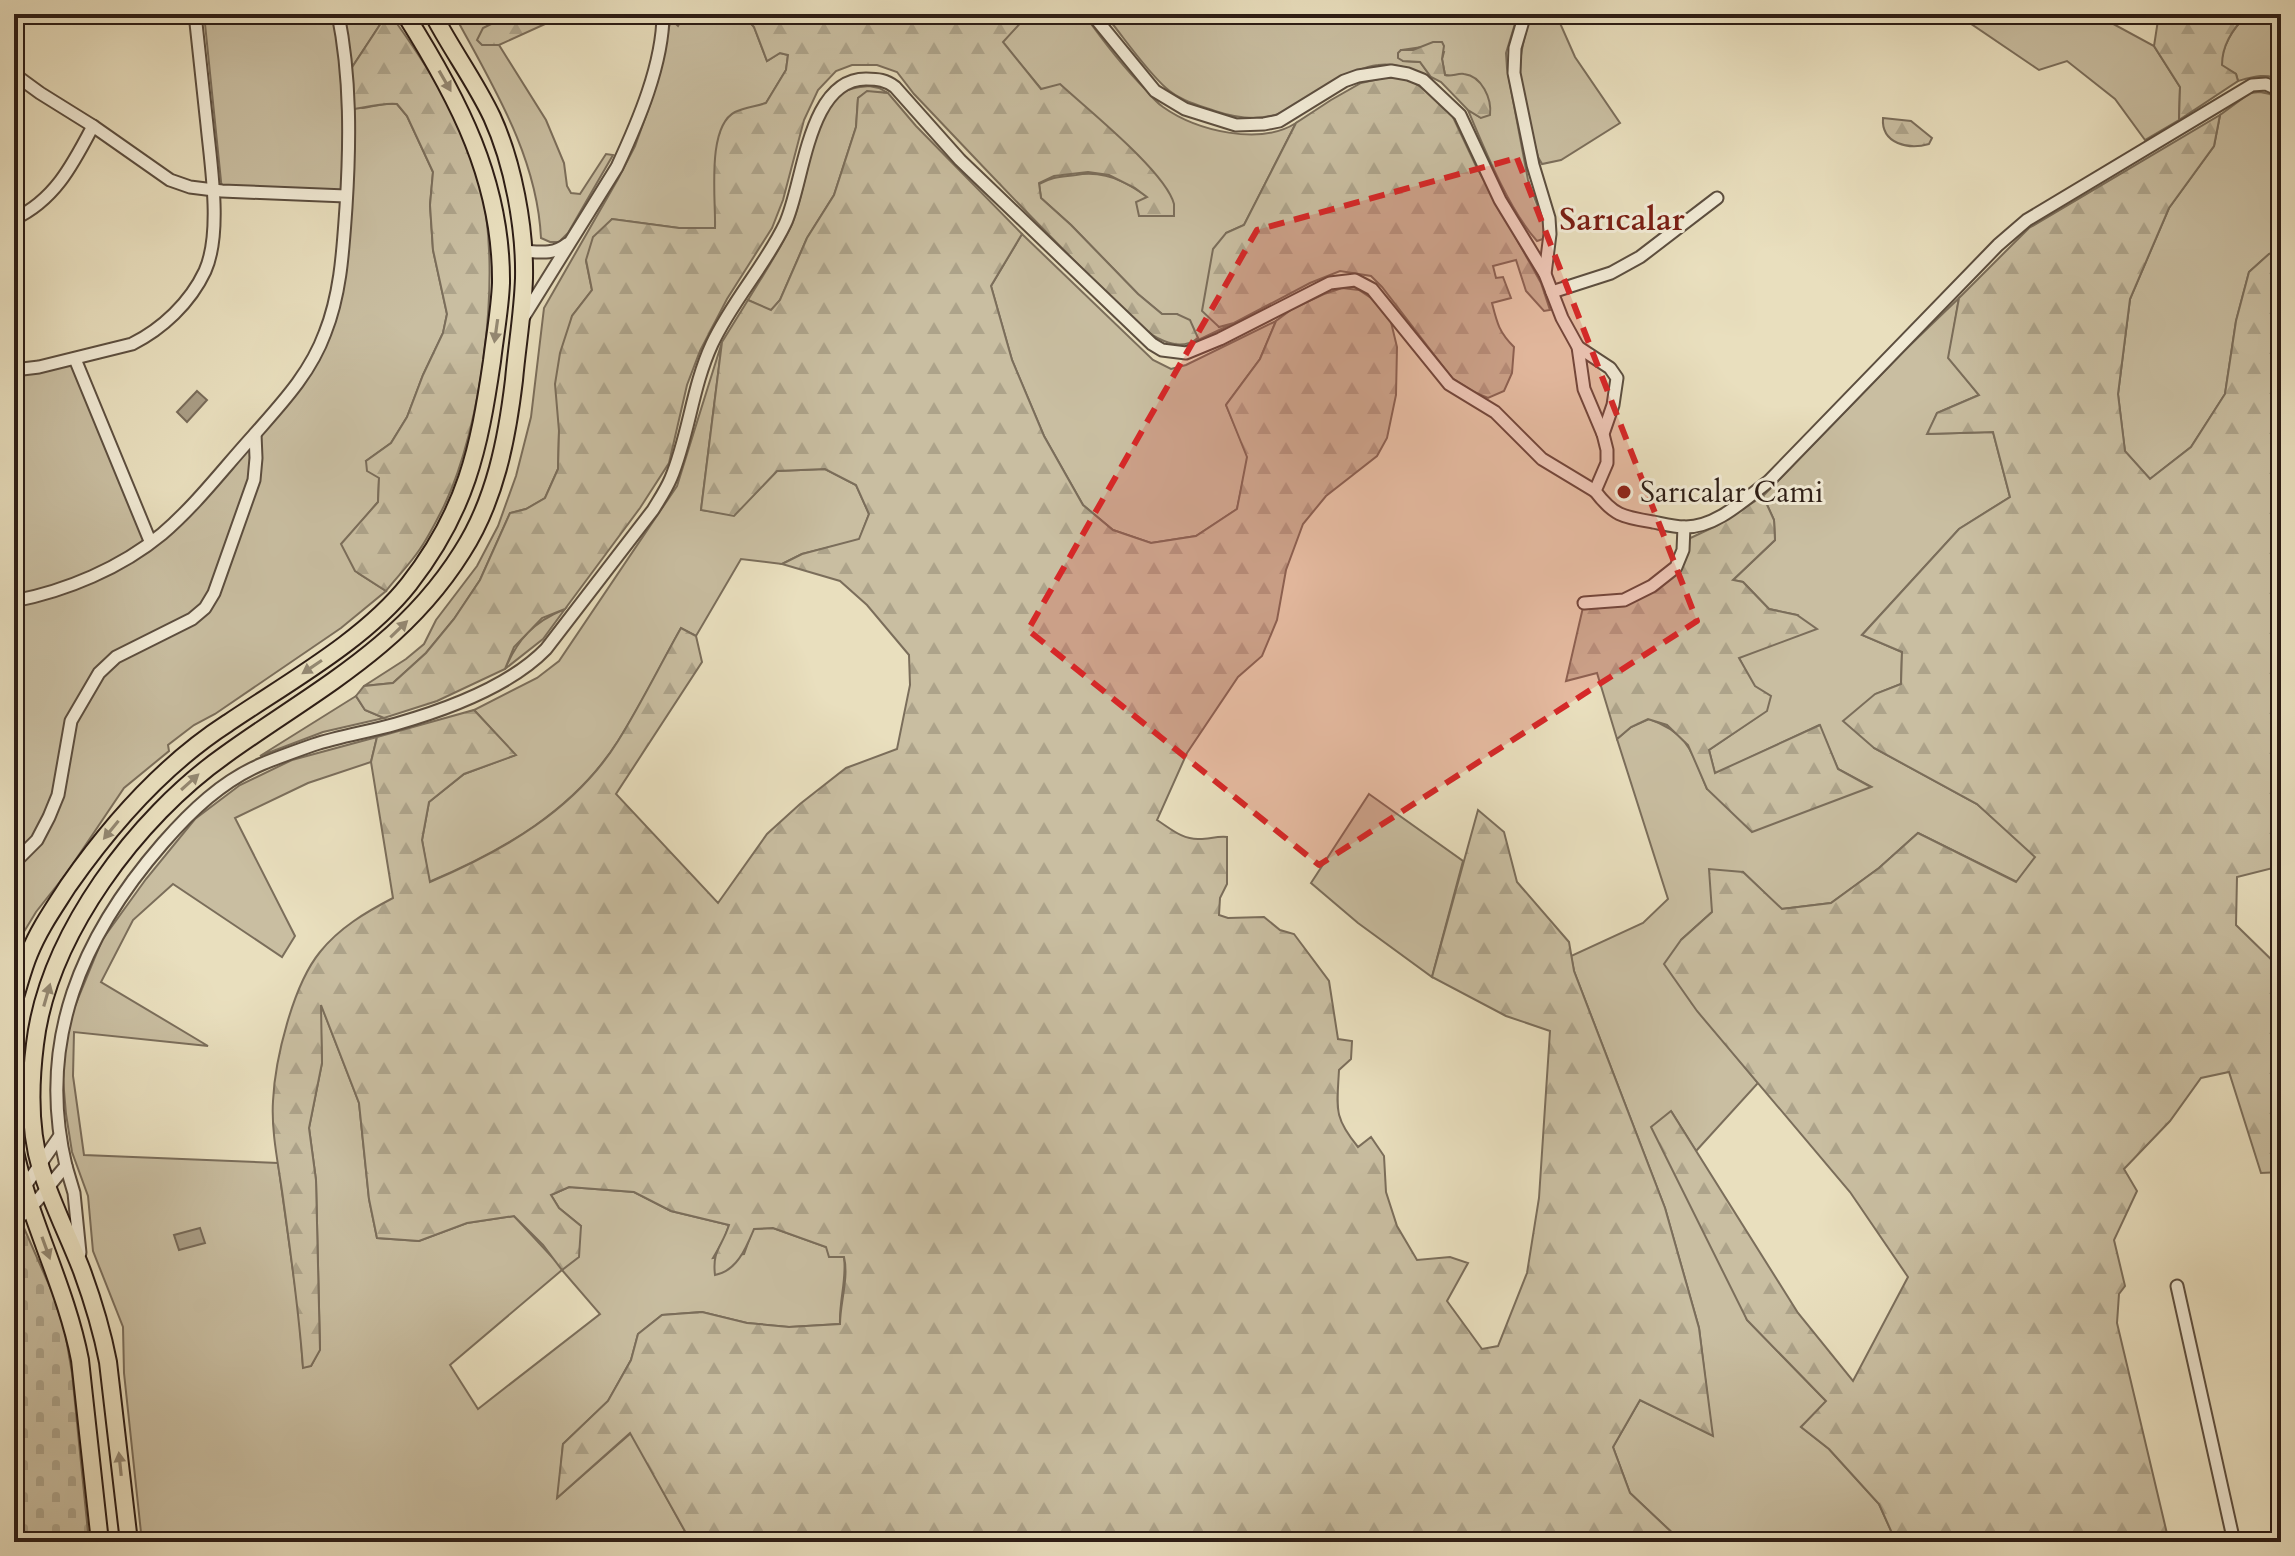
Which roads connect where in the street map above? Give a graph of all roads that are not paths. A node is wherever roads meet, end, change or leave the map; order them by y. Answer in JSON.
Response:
{"nodes":[{"id":1,"x":195,"y":14,"type":"edge"},
{"id":2,"x":338,"y":14,"type":"edge"},
{"id":3,"x":405,"y":14,"type":"edge"},
{"id":4,"x":433,"y":14,"type":"edge"},
{"id":5,"x":663,"y":14,"type":"edge"},
{"id":6,"x":1092,"y":14,"type":"edge"},
{"id":7,"x":1525,"y":14,"type":"edge"},
{"id":8,"x":14,"y":74,"type":"edge"},
{"id":9,"x":2281,"y":91,"type":"edge"},
{"id":10,"x":93,"y":126,"type":"junction"},
{"id":11,"x":214,"y":190,"type":"junction"},
{"id":12,"x":346,"y":196,"type":"junction"},
{"id":13,"x":1717,"y":198,"type":"dead end"},
{"id":14,"x":14,"y":219,"type":"edge"},
{"id":15,"x":568,"y":244,"type":"junction"},
{"id":16,"x":523,"y":251,"type":"junction"},
{"id":17,"x":1545,"y":274,"type":"junction"},
{"id":18,"x":1552,"y":292,"type":"junction"},
{"id":19,"x":520,"y":322,"type":"junction"},
{"id":20,"x":1578,"y":347,"type":"junction"},
{"id":21,"x":75,"y":359,"type":"junction"},
{"id":22,"x":14,"y":370,"type":"edge"},
{"id":23,"x":255,"y":434,"type":"junction"},
{"id":24,"x":1603,"y":434,"type":"junction"},
{"id":25,"x":1595,"y":491,"type":"junction"},
{"id":26,"x":1684,"y":527,"type":"junction"},
{"id":27,"x":150,"y":541,"type":"junction"},
{"id":28,"x":14,"y":601,"type":"edge"},
{"id":29,"x":1584,"y":603,"type":"dead end"},
{"id":30,"x":14,"y":863,"type":"edge"},
{"id":31,"x":21,"y":952,"type":"edge"},
{"id":32,"x":14,"y":1000,"type":"edge"},
{"id":33,"x":59,"y":1137,"type":"junction"},
{"id":34,"x":14,"y":1147,"type":"edge"},
{"id":35,"x":66,"y":1166,"type":"junction"},
{"id":36,"x":40,"y":1167,"type":"junction"},
{"id":37,"x":25,"y":1186,"type":"junction"},
{"id":38,"x":47,"y":1186,"type":"junction"},
{"id":39,"x":14,"y":1202,"type":"edge"},
{"id":40,"x":31,"y":1209,"type":"junction"},
{"id":41,"x":14,"y":1221,"type":"edge"},
{"id":42,"x":83,"y":1274,"type":"junction"},
{"id":43,"x":2177,"y":1286,"type":"dead end"},
{"id":44,"x":100,"y":1542,"type":"edge"},
{"id":45,"x":129,"y":1542,"type":"edge"},
{"id":46,"x":2234,"y":1542,"type":"edge"}],
"edges":[{"from":1,"to":11,"type":"street"},
{"from":2,"to":12,"type":"street"},
{"from":3,"to":31,"type":"main road","one_way":true},
{"from":4,"to":16,"type":"main road"},
{"from":5,"to":15,"type":"street"},
{"from":6,"to":17,"type":"street"},
{"from":7,"to":17,"type":"street"},
{"from":8,"to":10,"type":"street"},
{"from":9,"to":26,"type":"street"},
{"from":10,"to":11,"type":"street"},
{"from":10,"to":14,"type":"street"},
{"from":11,"to":12,"type":"street"},
{"from":11,"to":21,"type":"street"},
{"from":12,"to":23,"type":"street"},
{"from":13,"to":18,"type":"street"},
{"from":15,"to":16,"type":"street"},
{"from":15,"to":19,"type":"street"},
{"from":16,"to":19,"type":"main road"},
{"from":17,"to":18,"type":"street"},
{"from":18,"to":20,"type":"street"},
{"from":36,"to":19,"type":"main road","one_way":true},
{"from":20,"to":24,"type":"street"},
{"from":20,"to":24,"type":"street"},
{"from":21,"to":22,"type":"street"},
{"from":21,"to":27,"type":"street"},
{"from":23,"to":27,"type":"street"},
{"from":23,"to":30,"type":"street"},
{"from":24,"to":25,"type":"street"},
{"from":25,"to":26,"type":"street"},
{"from":25,"to":33,"type":"street"},
{"from":26,"to":29,"type":"street"},
{"from":27,"to":28,"type":"street"},
{"from":31,"to":32,"type":"main road"},
{"from":33,"to":35,"type":"street"},
{"from":33,"to":36,"type":"street"},
{"from":34,"to":37,"type":"main road"},
{"from":35,"to":38,"type":"street"},
{"from":35,"to":42,"type":"street"},
{"from":36,"to":37,"type":"street"},
{"from":36,"to":38,"type":"main road"},
{"from":37,"to":39,"type":"street"},
{"from":37,"to":40,"type":"main road"},
{"from":38,"to":40,"type":"street"},
{"from":38,"to":42,"type":"main road"},
{"from":40,"to":41,"type":"street"},
{"from":40,"to":44,"type":"main road","one_way":true},
{"from":45,"to":42,"type":"main road","one_way":true},
{"from":43,"to":46,"type":"street"}]}
